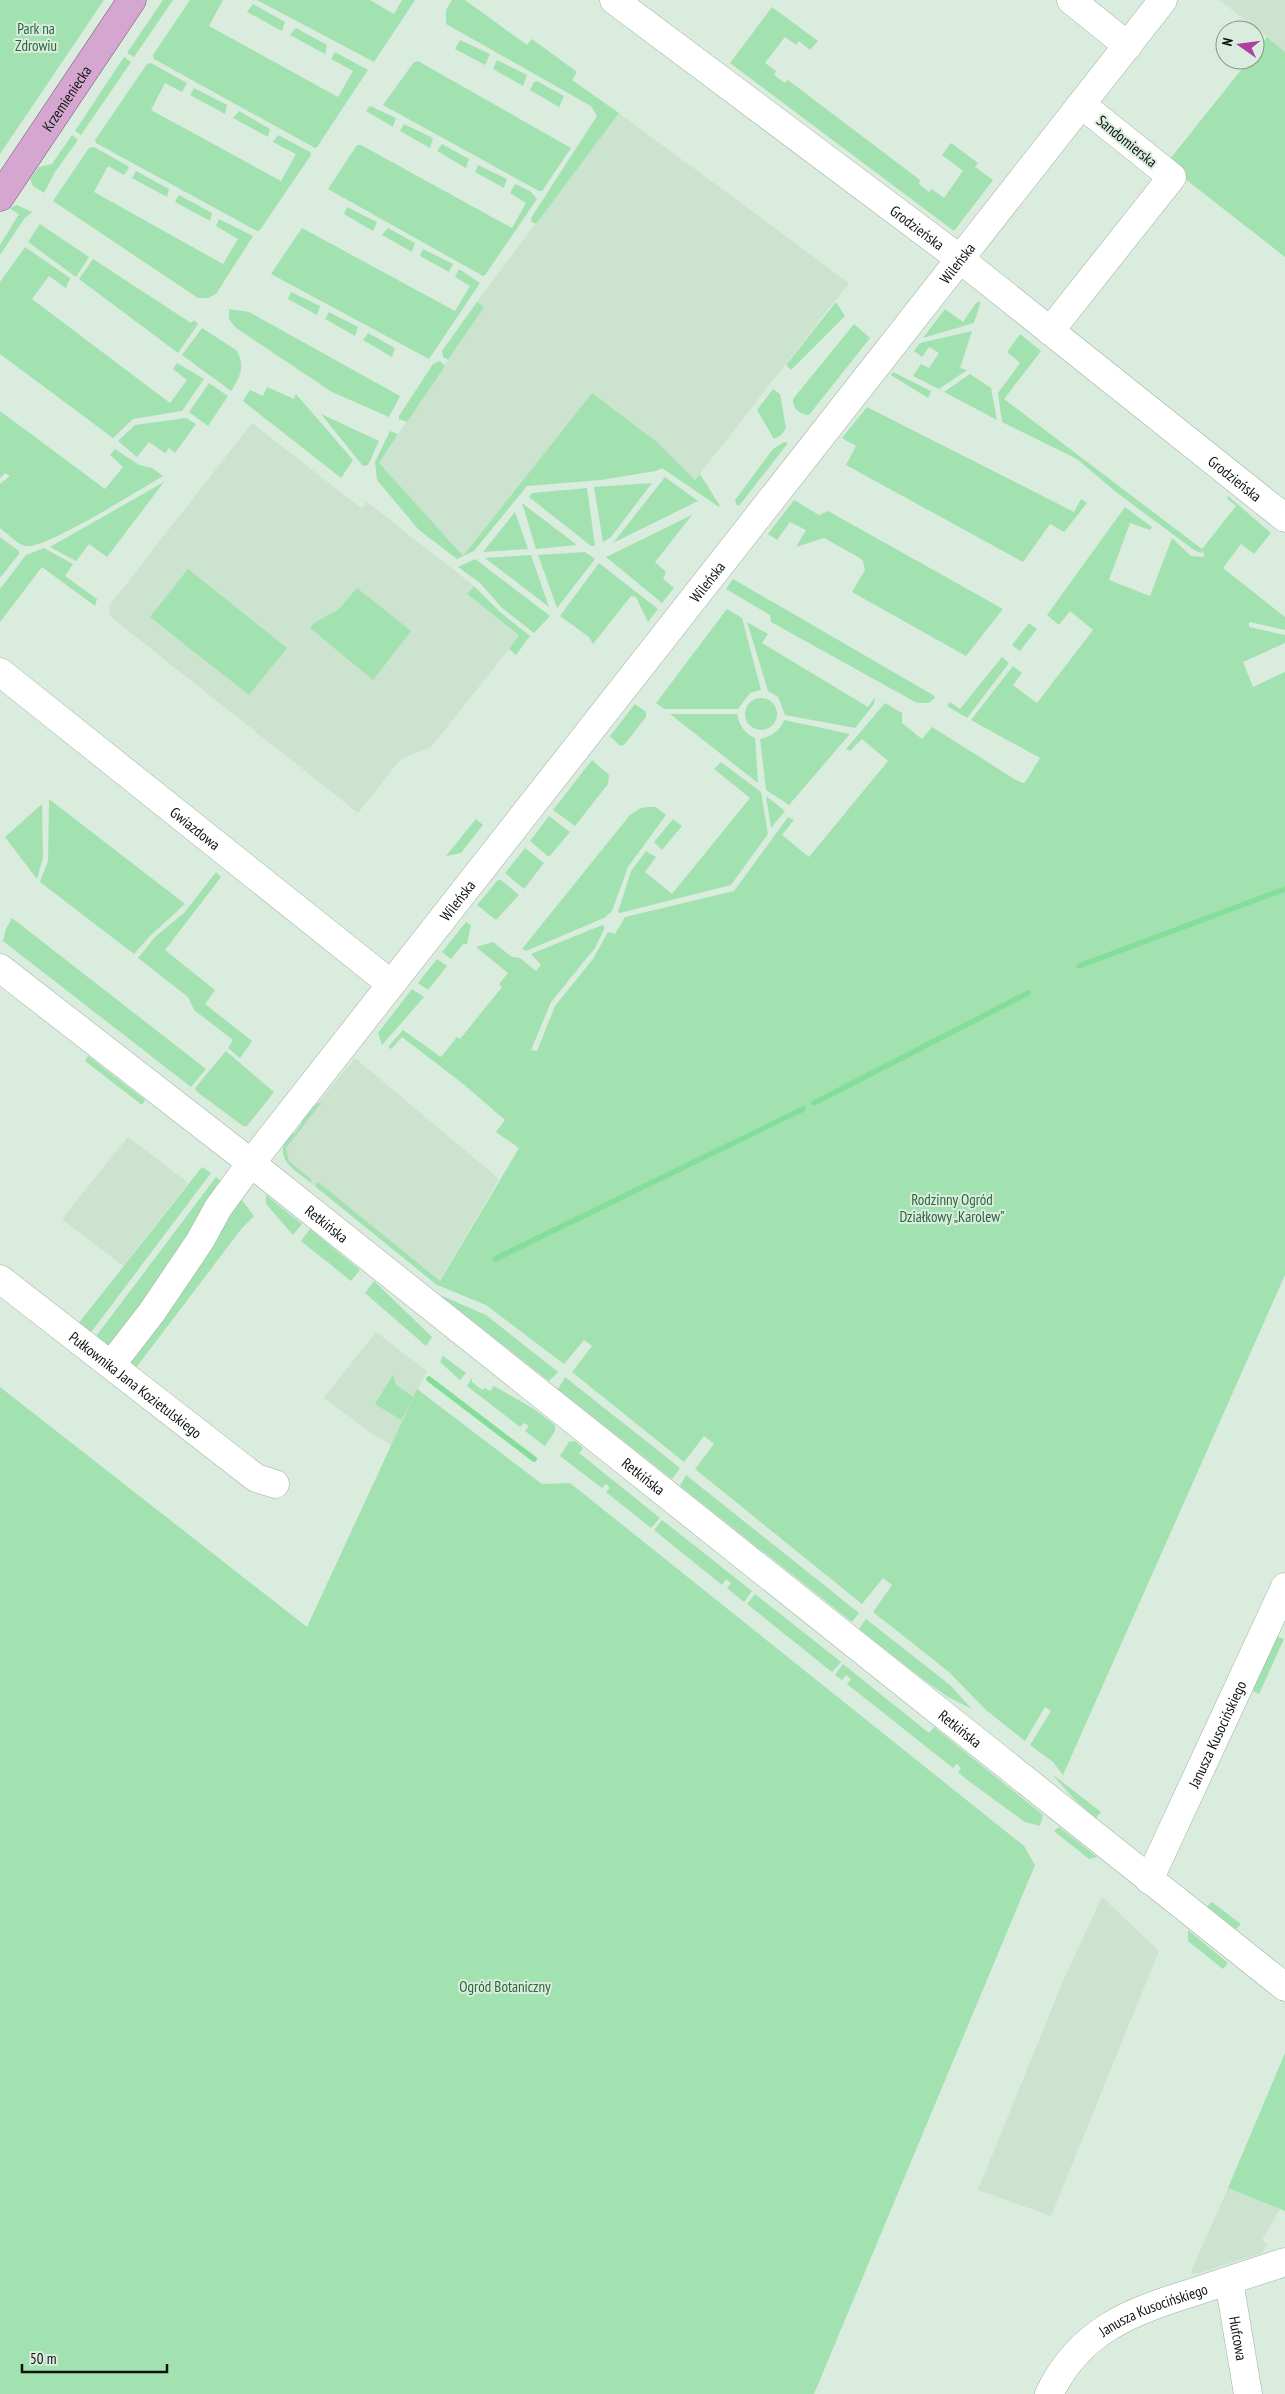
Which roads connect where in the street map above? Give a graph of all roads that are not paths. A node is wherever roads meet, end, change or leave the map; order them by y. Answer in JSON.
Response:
{"nodes":[{"id":1,"x":132,"y":0,"type":"edge"},
{"id":2,"x":614,"y":0,"type":"edge"},
{"id":3,"x":1071,"y":0,"type":"edge"},
{"id":4,"x":1163,"y":0,"type":"edge"},
{"id":5,"x":1128,"y":46,"type":"junction"},
{"id":6,"x":1082,"y":104,"type":"junction"},
{"id":7,"x":0,"y":197,"type":"edge"},
{"id":8,"x":960,"y":259,"type":"junction"},
{"id":9,"x":1050,"y":331,"type":"junction"},
{"id":10,"x":1285,"y":518,"type":"edge"},
{"id":11,"x":0,"y":672,"type":"edge"},
{"id":12,"x":0,"y":968,"type":"edge"},
{"id":13,"x":391,"y":984,"type":"junction"},
{"id":14,"x":251,"y":1163,"type":"junction"},
{"id":15,"x":0,"y":1278,"type":"edge"},
{"id":16,"x":111,"y":1365,"type":"junction"},
{"id":17,"x":275,"y":1484,"type":"dead end"},
{"id":18,"x":1285,"y":1587,"type":"edge"},
{"id":19,"x":1150,"y":1880,"type":"junction"},
{"id":20,"x":1285,"y":1987,"type":"edge"},
{"id":21,"x":1285,"y":2262,"type":"edge"},
{"id":22,"x":1229,"y":2281,"type":"junction"},
{"id":23,"x":1049,"y":2394,"type":"edge"},
{"id":24,"x":1248,"y":2394,"type":"edge"}],
"edges":[{"from":1,"to":7,"type":"main road","name":"Krzemieniecka"},
{"from":2,"to":8,"type":"street","name":"Grodzieńska"},
{"from":3,"to":5,"type":"street"},
{"from":4,"to":5,"type":"street","name":"Wileńska"},
{"from":5,"to":6,"type":"street","name":"Wileńska"},
{"from":6,"to":8,"type":"street","name":"Wileńska"},
{"from":6,"to":9,"type":"street","name":"Sandomierska"},
{"from":8,"to":9,"type":"street","name":"Grodzieńska"},
{"from":8,"to":13,"type":"street","name":"Wileńska"},
{"from":9,"to":10,"type":"street","name":"Grodzieńska"},
{"from":11,"to":13,"type":"street","name":"Gwiazdowa"},
{"from":12,"to":14,"type":"street","name":"Retkińska"},
{"from":13,"to":14,"type":"street","name":"Wileńska"},
{"from":14,"to":16,"type":"street","name":"Wileńska"},
{"from":14,"to":19,"type":"street","name":"Retkińska"},
{"from":15,"to":16,"type":"street","name":"Pułkownika Jana Kozietulskiego"},
{"from":16,"to":17,"type":"street","name":"Pułkownika Jana Kozietulskiego"},
{"from":18,"to":19,"type":"street","name":"Janusza Kusocińskiego"},
{"from":19,"to":20,"type":"street","name":"Retkińska"},
{"from":21,"to":22,"type":"street","name":"Janusza Kusocińskiego"},
{"from":22,"to":23,"type":"street","name":"Janusza Kusocińskiego"},
{"from":22,"to":24,"type":"street","name":"Hufcowa"}]}
